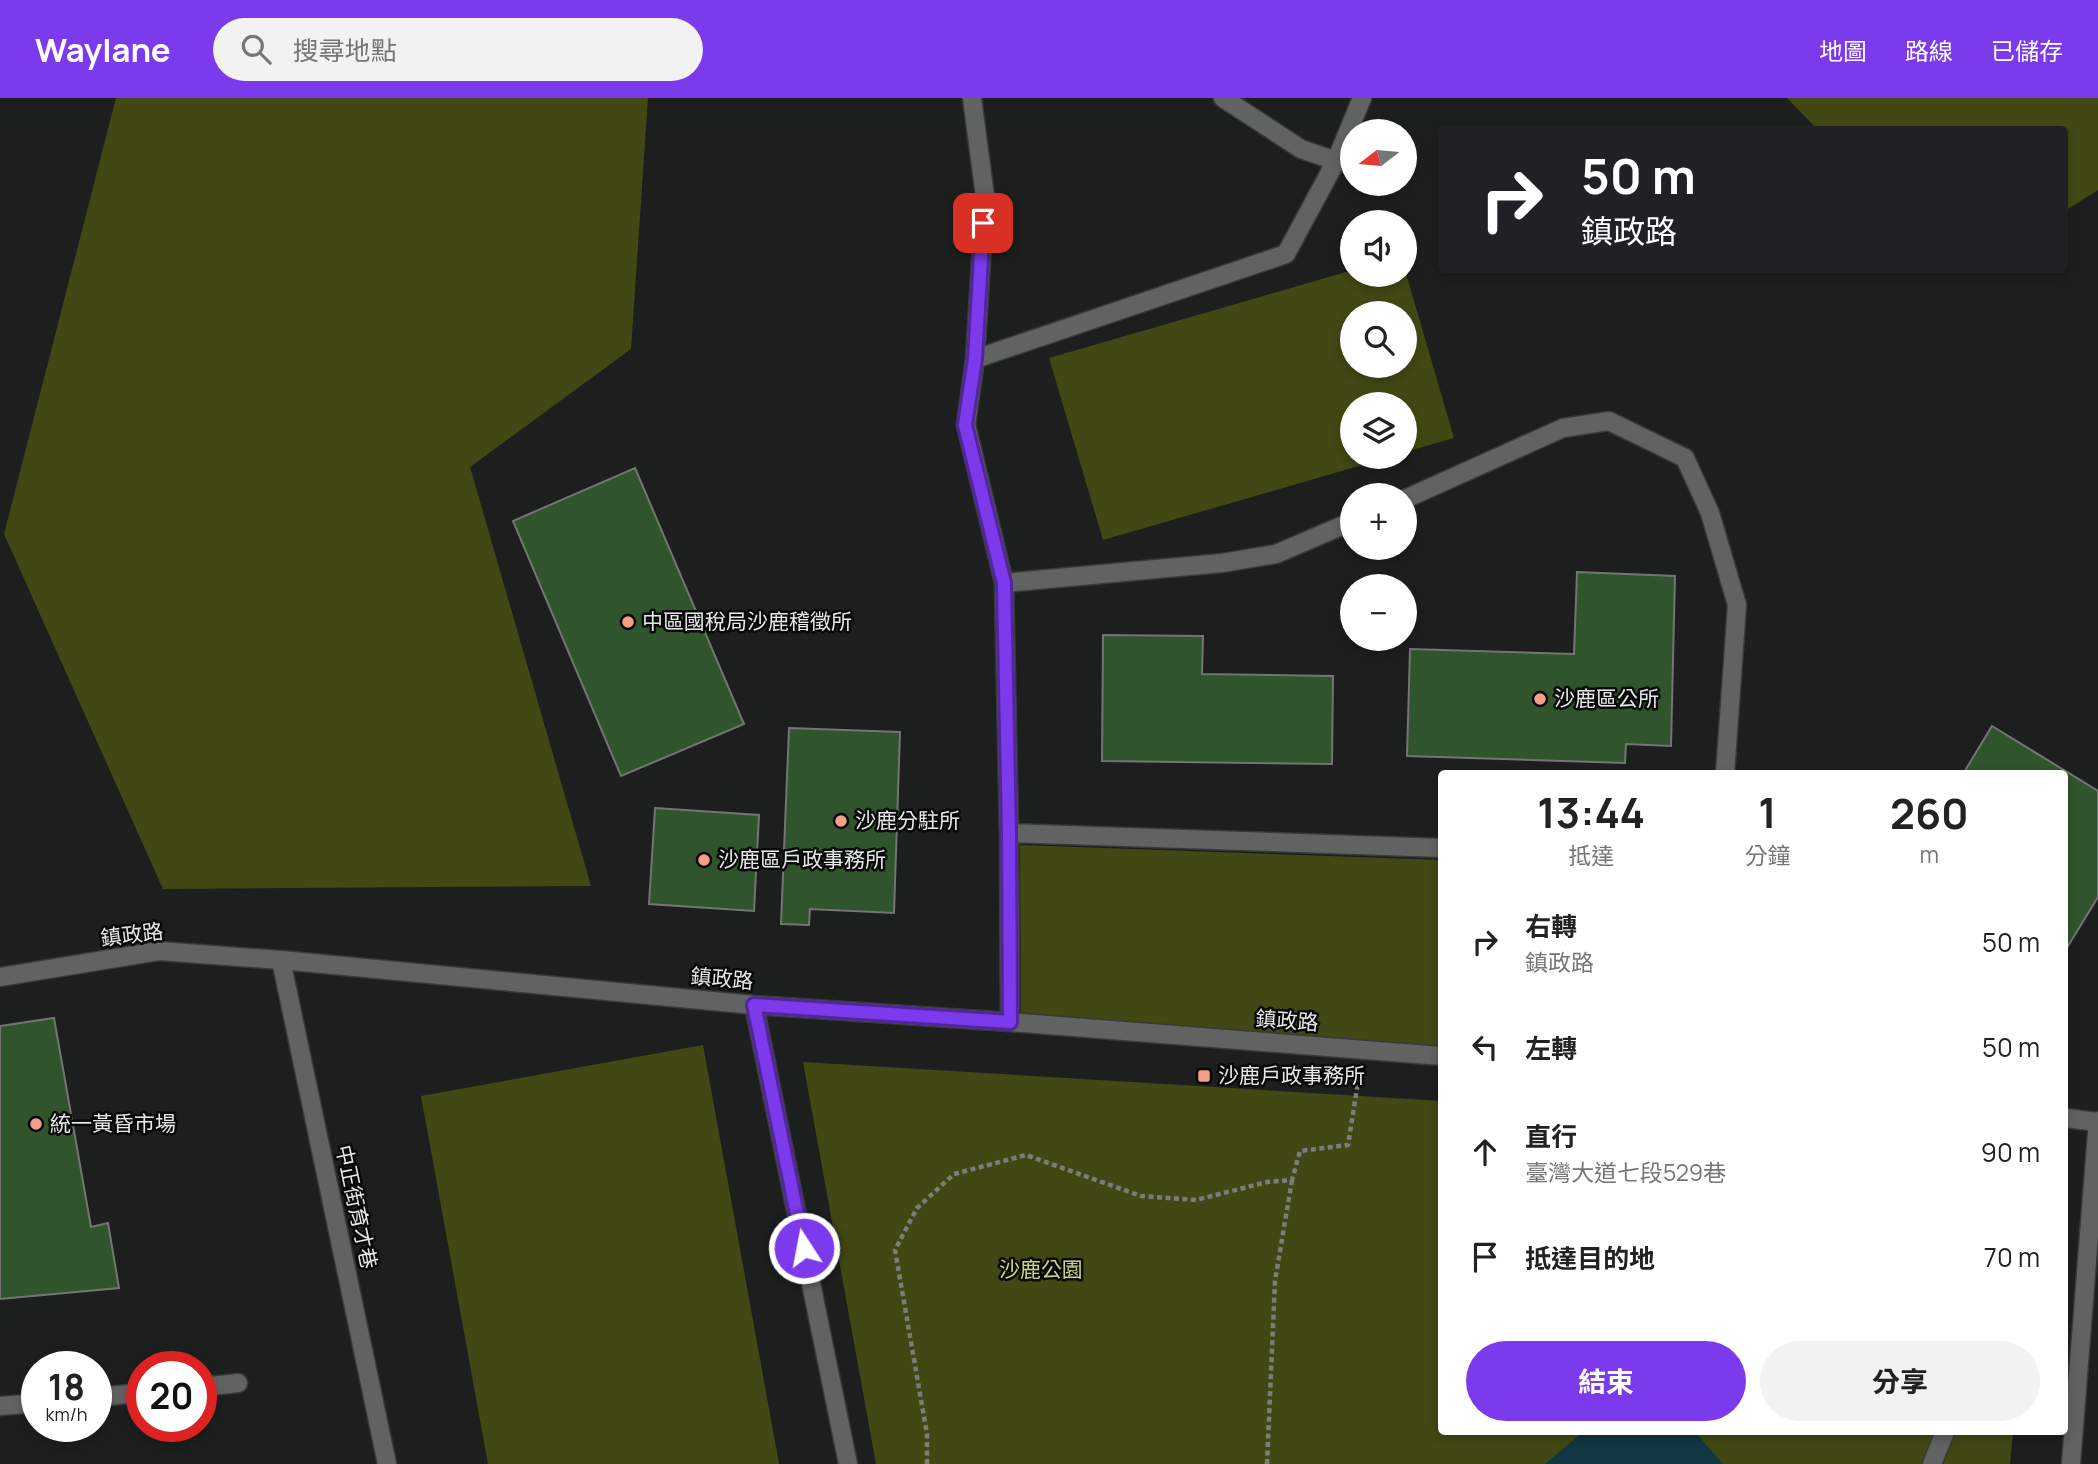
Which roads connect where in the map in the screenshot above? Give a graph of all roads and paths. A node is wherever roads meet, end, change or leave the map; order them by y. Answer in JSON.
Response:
{"nodes":[{"id":1,"x":972,"y":98,"type":"edge"},
{"id":2,"x":1223,"y":98,"type":"edge"},
{"id":3,"x":1362,"y":98,"type":"edge"},
{"id":4,"x":1336,"y":162,"type":"junction"},
{"id":5,"x":975,"y":359,"type":"junction"},
{"id":6,"x":1417,"y":494,"type":"edge"},
{"id":7,"x":1340,"y":527,"type":"edge"},
{"id":8,"x":1004,"y":583,"type":"junction"},
{"id":9,"x":1725,"y":770,"type":"edge"},
{"id":10,"x":1009,"y":833,"type":"junction"},
{"id":11,"x":1438,"y":848,"type":"edge"},
{"id":12,"x":281,"y":960,"type":"junction"},
{"id":13,"x":0,"y":977,"type":"edge"},
{"id":14,"x":754,"y":1005,"type":"junction"},
{"id":15,"x":1010,"y":1022,"type":"junction"},
{"id":16,"x":1363,"y":1049,"type":"junction"},
{"id":17,"x":1438,"y":1056,"type":"edge"},
{"id":18,"x":2068,"y":1118,"type":"edge"},
{"id":19,"x":2098,"y":1121,"type":"edge"},
{"id":20,"x":1292,"y":1180,"type":"junction"},
{"id":21,"x":238,"y":1383,"type":"dead end"},
{"id":22,"x":217,"y":1385,"type":"edge"},
{"id":23,"x":2071,"y":1385,"type":"edge"},
{"id":24,"x":21,"y":1404,"type":"edge"},
{"id":25,"x":0,"y":1406,"type":"edge"},
{"id":26,"x":1944,"y":1435,"type":"edge"},
{"id":27,"x":387,"y":1464,"type":"edge"},
{"id":28,"x":848,"y":1464,"type":"edge"},
{"id":29,"x":927,"y":1464,"type":"edge"},
{"id":30,"x":1267,"y":1464,"type":"edge"},
{"id":31,"x":1933,"y":1464,"type":"edge"},
{"id":32,"x":2071,"y":1464,"type":"edge"}],
"edges":[{"from":1,"to":5,"type":"street"},
{"from":2,"to":4,"type":"street"},
{"from":3,"to":4,"type":"street"},
{"from":4,"to":5,"type":"street"},
{"from":5,"to":8,"type":"street"},
{"from":6,"to":9,"type":"street"},
{"from":7,"to":8,"type":"street"},
{"from":8,"to":10,"type":"street"},
{"from":10,"to":11,"type":"street"},
{"from":10,"to":15,"type":"street"},
{"from":12,"to":13,"type":"street","name":"鎮政路"},
{"from":12,"to":14,"type":"street","name":"鎮政路"},
{"from":12,"to":27,"type":"street","name":"中正街育才巷"},
{"from":14,"to":15,"type":"street","name":"鎮政路"},
{"from":14,"to":28,"type":"street"},
{"from":15,"to":16,"type":"street","name":"鎮政路"},
{"from":16,"to":17,"type":"street","name":"鎮政路"},
{"from":16,"to":20,"type":"path"},
{"from":18,"to":19,"type":"street"},
{"from":19,"to":23,"type":"street"},
{"from":20,"to":29,"type":"path"},
{"from":20,"to":30,"type":"path"},
{"from":21,"to":22,"type":"street"},
{"from":23,"to":32,"type":"street"},
{"from":24,"to":25,"type":"street"},
{"from":26,"to":31,"type":"street"}]}
